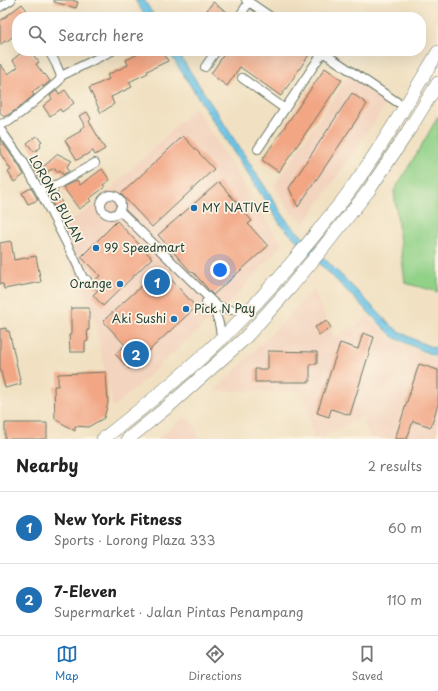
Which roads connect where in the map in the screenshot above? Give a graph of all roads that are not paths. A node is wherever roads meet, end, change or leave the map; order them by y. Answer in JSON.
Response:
{"nodes":[{"id":1,"x":11,"y":0,"type":"edge"},
{"id":2,"x":248,"y":1,"type":"edge"},
{"id":3,"x":0,"y":7,"type":"edge"},
{"id":4,"x":242,"y":12,"type":"edge"},
{"id":5,"x":264,"y":12,"type":"edge"},
{"id":6,"x":438,"y":52,"type":"edge"},
{"id":7,"x":52,"y":56,"type":"edge"},
{"id":8,"x":102,"y":56,"type":"edge"},
{"id":9,"x":213,"y":56,"type":"edge"},
{"id":10,"x":319,"y":56,"type":"edge"},
{"id":11,"x":328,"y":56,"type":"edge"},
{"id":12,"x":205,"y":67,"type":"dead end"},
{"id":13,"x":61,"y":76,"type":"junction"},
{"id":14,"x":242,"y":78,"type":"dead end"},
{"id":15,"x":438,"y":83,"type":"edge"},
{"id":16,"x":416,"y":88,"type":"junction"},
{"id":17,"x":397,"y":102,"type":"junction"},
{"id":18,"x":285,"y":109,"type":"junction"},
{"id":19,"x":0,"y":124,"type":"edge"},
{"id":20,"x":0,"y":129,"type":"edge"},
{"id":21,"x":382,"y":144,"type":"junction"},
{"id":22,"x":258,"y":149,"type":"dead end"},
{"id":23,"x":94,"y":163,"type":"dead end"},
{"id":24,"x":40,"y":190,"type":"junction"},
{"id":25,"x":87,"y":280,"type":"dead end"},
{"id":26,"x":248,"y":310,"type":"junction"},
{"id":27,"x":221,"y":338,"type":"junction"},
{"id":28,"x":103,"y":439,"type":"edge"},
{"id":29,"x":128,"y":439,"type":"edge"}],
"edges":[{"from":1,"to":3,"type":"street"},
{"from":2,"to":4,"type":"street"},
{"from":2,"to":5,"type":"street"},
{"from":6,"to":16,"type":"main road"},
{"from":7,"to":13,"type":"street"},
{"from":8,"to":13,"type":"street"},
{"from":9,"to":12,"type":"street"},
{"from":10,"to":18,"type":"street"},
{"from":11,"to":17,"type":"street"},
{"from":13,"to":19,"type":"street"},
{"from":14,"to":18,"type":"street"},
{"from":15,"to":29,"type":"main road"},
{"from":16,"to":17,"type":"street"},
{"from":16,"to":21,"type":"main road"},
{"from":17,"to":21,"type":"street"},
{"from":18,"to":22,"type":"street"},
{"from":20,"to":24,"type":"street","name":"LORONG BULAN"},
{"from":21,"to":26,"type":"main road"},
{"from":23,"to":24,"type":"street"},
{"from":24,"to":25,"type":"street","name":"LORONG BULAN"},
{"from":26,"to":27,"type":"main road"},
{"from":26,"to":27,"type":"street"},
{"from":27,"to":28,"type":"main road"}]}
